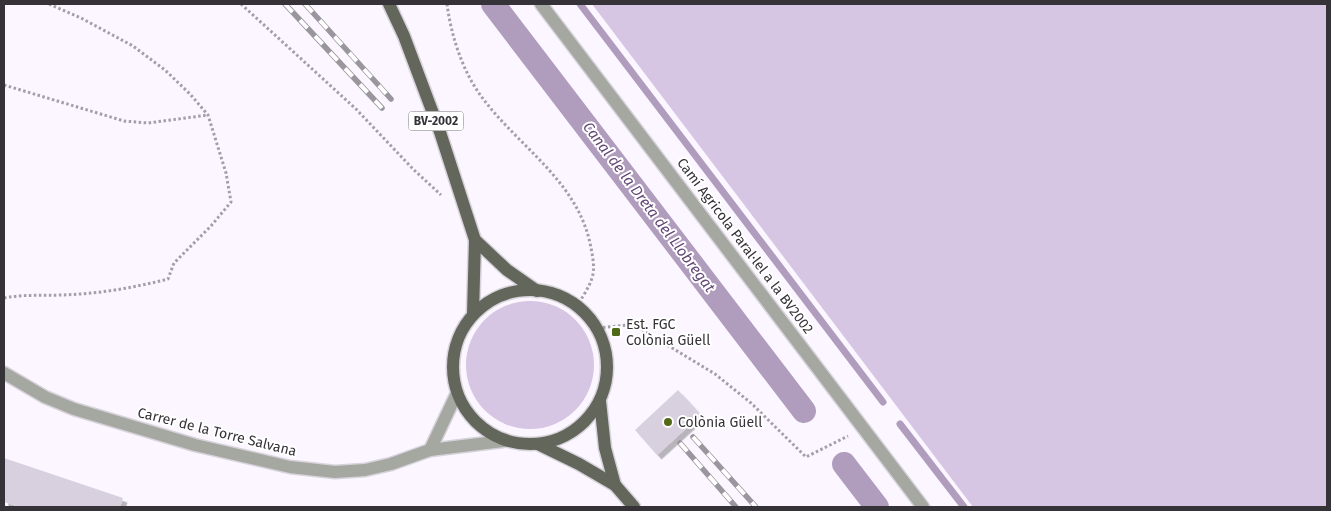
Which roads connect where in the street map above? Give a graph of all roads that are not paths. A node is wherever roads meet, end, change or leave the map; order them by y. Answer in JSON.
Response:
{"nodes":[{"id":1,"x":389,"y":4,"type":"edge"},
{"id":2,"x":541,"y":4,"type":"edge"},
{"id":3,"x":475,"y":240,"type":"junction"},
{"id":4,"x":537,"y":291,"type":"junction"},
{"id":5,"x":473,"y":314,"type":"junction"},
{"id":6,"x":4,"y":373,"type":"edge"},
{"id":7,"x":457,"y":393,"type":"junction"},
{"id":8,"x":600,"y":401,"type":"junction"},
{"id":9,"x":503,"y":440,"type":"junction"},
{"id":10,"x":538,"y":444,"type":"junction"},
{"id":11,"x":430,"y":450,"type":"junction"},
{"id":12,"x":615,"y":485,"type":"junction"},
{"id":13,"x":634,"y":507,"type":"edge"},
{"id":14,"x":923,"y":507,"type":"edge"}],
"edges":[{"from":1,"to":3,"type":"main road","number":"BV-2002"},
{"from":2,"to":14,"type":"street","name":"Camí Agricola Paral·lel a la BV2002"},
{"from":3,"to":4,"type":"main road","number":"BV-2002"},
{"from":3,"to":5,"type":"main road","number":"BV-2002"},
{"from":4,"to":5,"type":"main road","number":"BV-2002"},
{"from":4,"to":8,"type":"main road","number":"BV-2002"},
{"from":5,"to":7,"type":"main road","number":"BV-2002"},
{"from":6,"to":11,"type":"street","name":"Carrer de la Torre Salvana"},
{"from":7,"to":9,"type":"main road","number":"BV-2002"},
{"from":7,"to":11,"type":"street"},
{"from":8,"to":10,"type":"main road","number":"BV-2002"},
{"from":8,"to":12,"type":"main road","number":"BV-2002"},
{"from":9,"to":10,"type":"main road","number":"BV-2002"},
{"from":9,"to":11,"type":"street","name":"Carrer de la Torre Salvana"},
{"from":10,"to":12,"type":"main road","number":"BV-2002"},
{"from":12,"to":13,"type":"main road","number":"BV-2002"}]}
